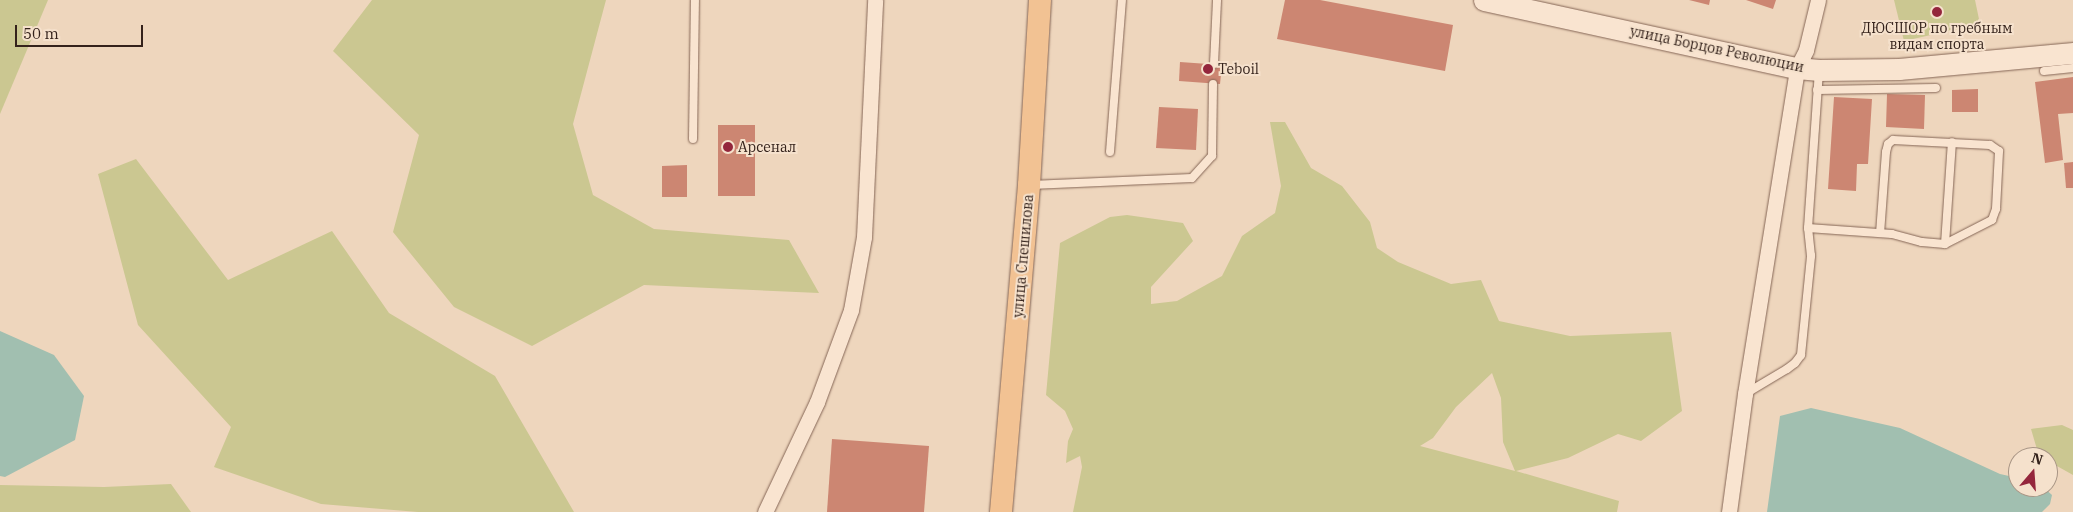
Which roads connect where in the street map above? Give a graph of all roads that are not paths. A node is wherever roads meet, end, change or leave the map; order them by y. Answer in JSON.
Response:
{"nodes":[{"id":1,"x":695,"y":0,"type":"edge"},
{"id":2,"x":875,"y":0,"type":"edge"},
{"id":3,"x":1040,"y":0,"type":"edge"},
{"id":4,"x":1122,"y":0,"type":"edge"},
{"id":5,"x":1217,"y":0,"type":"edge"},
{"id":6,"x":1484,"y":0,"type":"edge"},
{"id":7,"x":1818,"y":0,"type":"edge"},
{"id":8,"x":2073,"y":53,"type":"edge"},
{"id":9,"x":1214,"y":64,"type":"dead end"},
{"id":10,"x":1797,"y":68,"type":"junction"},
{"id":11,"x":2073,"y":68,"type":"edge"},
{"id":12,"x":2044,"y":71,"type":"dead end"},
{"id":13,"x":1925,"y":77,"type":"junction"},
{"id":14,"x":1818,"y":80,"type":"junction"},
{"id":15,"x":1213,"y":84,"type":"dead end"},
{"id":16,"x":1936,"y":88,"type":"dead end"},
{"id":17,"x":693,"y":139,"type":"dead end"},
{"id":18,"x":1952,"y":142,"type":"junction"},
{"id":19,"x":1110,"y":152,"type":"dead end"},
{"id":20,"x":1029,"y":185,"type":"junction"},
{"id":21,"x":1808,"y":228,"type":"junction"},
{"id":22,"x":1880,"y":233,"type":"junction"},
{"id":23,"x":1945,"y":244,"type":"junction"},
{"id":24,"x":1745,"y":394,"type":"junction"},
{"id":25,"x":765,"y":512,"type":"edge"},
{"id":26,"x":1001,"y":512,"type":"edge"},
{"id":27,"x":1729,"y":512,"type":"edge"}],
"edges":[{"from":1,"to":17,"type":"lane"},
{"from":2,"to":25,"type":"street"},
{"from":3,"to":20,"type":"main road","name":"улица Спешилова"},
{"from":4,"to":19,"type":"lane"},
{"from":5,"to":9,"type":"lane"},
{"from":6,"to":10,"type":"street","name":"улица Борцов Революции"},
{"from":7,"to":10,"type":"street"},
{"from":8,"to":13,"type":"street","name":"улица Борцов Революции"},
{"from":10,"to":14,"type":"street","name":"улица Борцов Революции"},
{"from":10,"to":24,"type":"street"},
{"from":11,"to":12,"type":"lane"},
{"from":13,"to":14,"type":"street","name":"улица Борцов Революции"},
{"from":13,"to":16,"type":"lane"},
{"from":14,"to":21,"type":"lane"},
{"from":15,"to":20,"type":"lane"},
{"from":18,"to":22,"type":"lane"},
{"from":18,"to":23,"type":"lane"},
{"from":18,"to":23,"type":"lane"},
{"from":20,"to":26,"type":"main road","name":"улица Спешилова"},
{"from":21,"to":22,"type":"lane"},
{"from":21,"to":24,"type":"lane"},
{"from":22,"to":23,"type":"lane"},
{"from":24,"to":27,"type":"street"}]}
